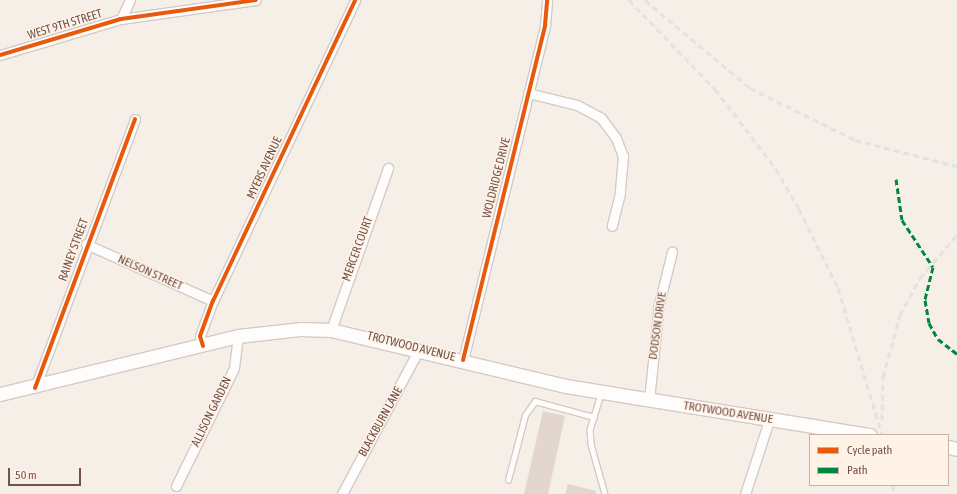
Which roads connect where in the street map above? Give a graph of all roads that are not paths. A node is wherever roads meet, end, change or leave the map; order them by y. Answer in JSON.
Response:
{"nodes":[{"id":1,"x":130,"y":0,"type":"edge"},
{"id":2,"x":256,"y":0,"type":"edge"},
{"id":3,"x":355,"y":0,"type":"edge"},
{"id":4,"x":547,"y":0,"type":"edge"},
{"id":5,"x":121,"y":19,"type":"junction"},
{"id":6,"x":0,"y":55,"type":"edge"},
{"id":7,"x":528,"y":93,"type":"junction"},
{"id":8,"x":135,"y":119,"type":"dead end"},
{"id":9,"x":388,"y":168,"type":"dead end"},
{"id":10,"x":612,"y":226,"type":"dead end"},
{"id":11,"x":86,"y":244,"type":"junction"},
{"id":12,"x":672,"y":252,"type":"dead end"},
{"id":13,"x":213,"y":301,"type":"junction"},
{"id":14,"x":332,"y":330,"type":"junction"},
{"id":15,"x":238,"y":336,"type":"junction"},
{"id":16,"x":203,"y":346,"type":"junction"},
{"id":17,"x":419,"y":349,"type":"junction"},
{"id":18,"x":463,"y":360,"type":"junction"},
{"id":19,"x":34,"y":388,"type":"junction"},
{"id":20,"x":601,"y":392,"type":"junction"},
{"id":21,"x":0,"y":394,"type":"edge"},
{"id":22,"x":649,"y":400,"type":"junction"},
{"id":23,"x":594,"y":417,"type":"junction"},
{"id":24,"x":769,"y":420,"type":"junction"},
{"id":25,"x":864,"y":434,"type":"edge"},
{"id":26,"x":508,"y":480,"type":"dead end"},
{"id":27,"x":176,"y":486,"type":"dead end"},
{"id":28,"x":342,"y":494,"type":"edge"},
{"id":29,"x":605,"y":494,"type":"edge"},
{"id":30,"x":745,"y":494,"type":"edge"}],
"edges":[{"from":1,"to":5,"type":"street"},
{"from":2,"to":5,"type":"street","name":"WEST 9TH STREET"},
{"from":3,"to":13,"type":"street","name":"MYERS AVENUE"},
{"from":4,"to":7,"type":"street","name":"WOLDRIDGE DRIVE"},
{"from":5,"to":6,"type":"street","name":"WEST 9TH STREET"},
{"from":7,"to":10,"type":"street"},
{"from":7,"to":18,"type":"street","name":"WOLDRIDGE DRIVE"},
{"from":8,"to":11,"type":"street","name":"RAINEY STREET"},
{"from":9,"to":14,"type":"street","name":"MERCER COURT"},
{"from":11,"to":13,"type":"street","name":"NELSON STREET"},
{"from":11,"to":19,"type":"street","name":"RAINEY STREET"},
{"from":12,"to":22,"type":"street","name":"DODSON DRIVE"},
{"from":13,"to":16,"type":"street","name":"MYERS AVENUE"},
{"from":14,"to":15,"type":"main road","name":"TROTWOOD AVENUE"},
{"from":14,"to":17,"type":"main road","name":"TROTWOOD AVENUE"},
{"from":15,"to":16,"type":"main road","name":"TROTWOOD AVENUE"},
{"from":15,"to":27,"type":"street","name":"ALLISON GARDEN"},
{"from":16,"to":19,"type":"main road","name":"TROTWOOD AVENUE"},
{"from":17,"to":18,"type":"main road","name":"TROTWOOD AVENUE"},
{"from":17,"to":28,"type":"street","name":"BLACKBURN LANE"},
{"from":18,"to":20,"type":"main road","name":"TROTWOOD AVENUE"},
{"from":19,"to":21,"type":"main road","name":"TROTWOOD AVENUE"},
{"from":20,"to":22,"type":"main road","name":"TROTWOOD AVENUE"},
{"from":20,"to":23,"type":"lane"},
{"from":22,"to":24,"type":"main road","name":"TROTWOOD AVENUE"},
{"from":23,"to":26,"type":"lane"},
{"from":23,"to":29,"type":"lane"},
{"from":24,"to":25,"type":"main road","name":"TROTWOOD AVENUE"},
{"from":24,"to":30,"type":"street"}]}
